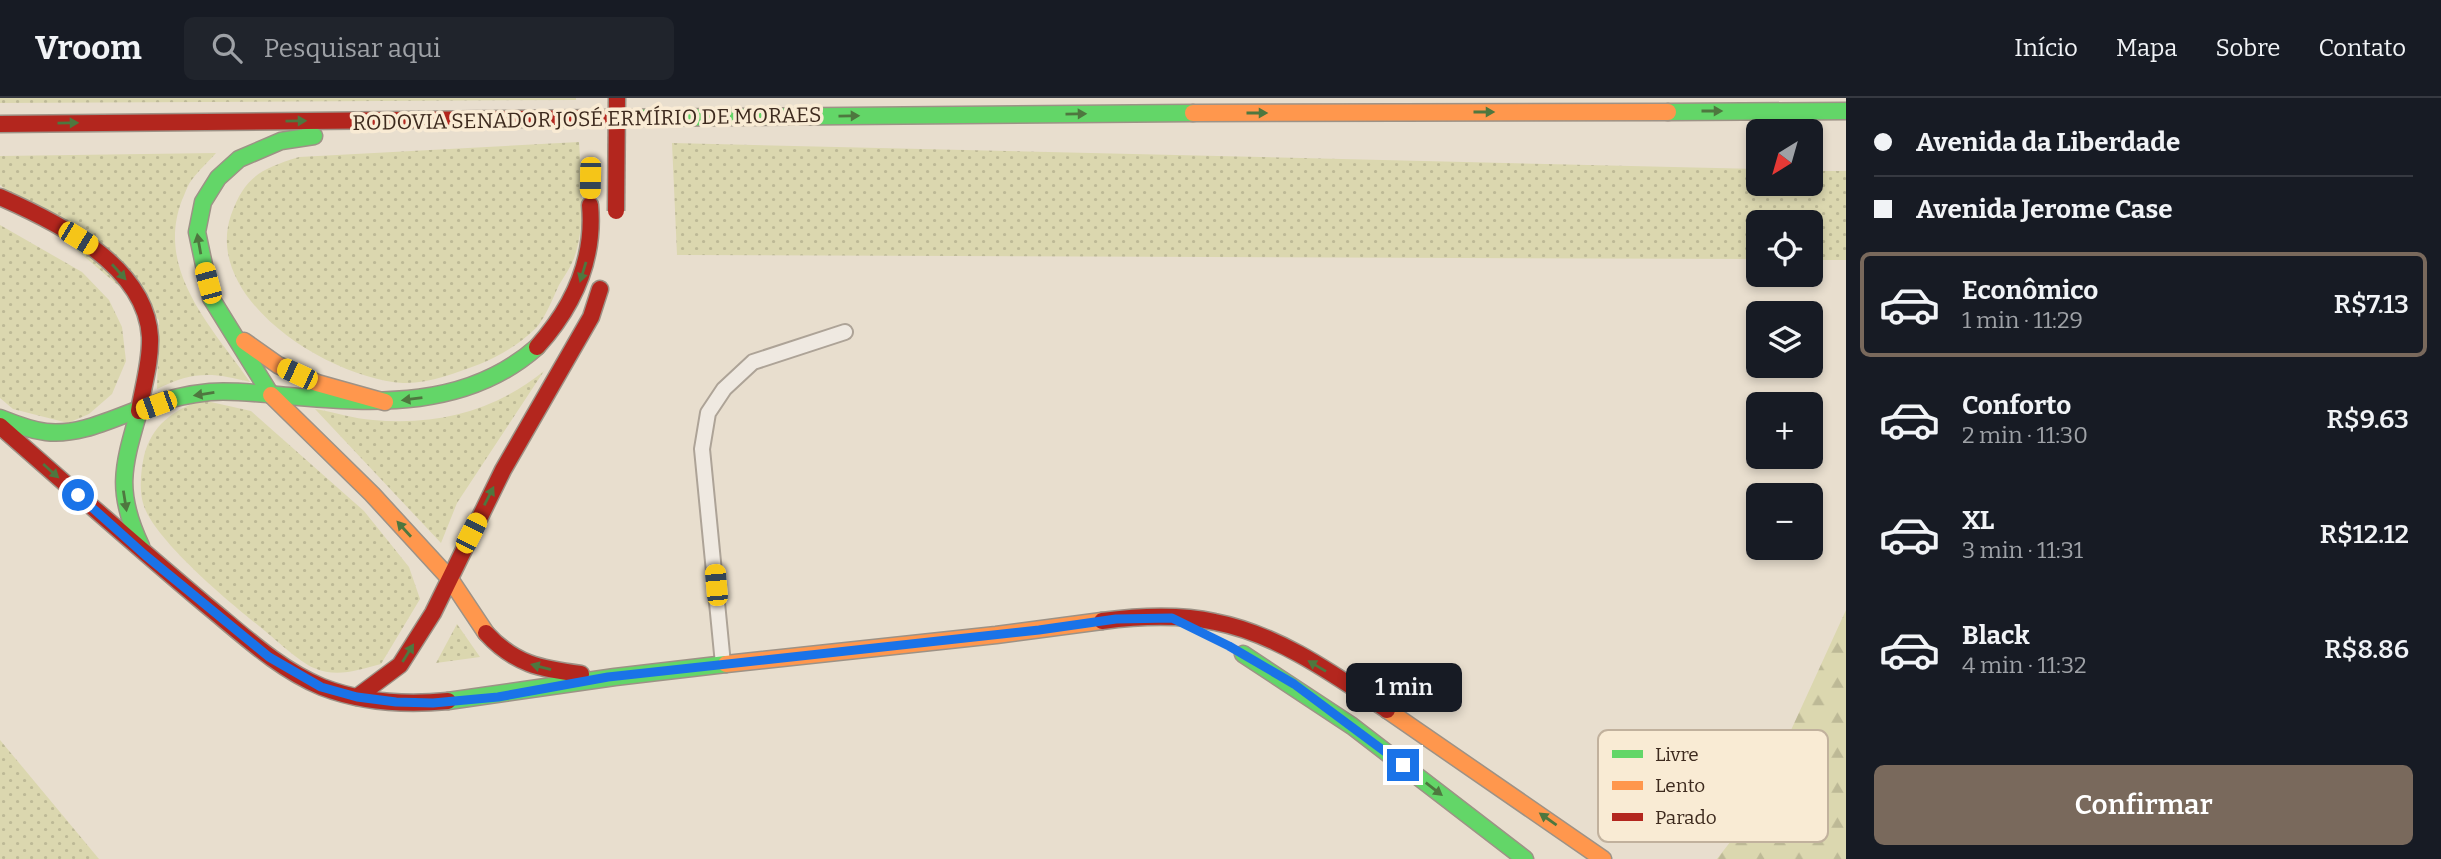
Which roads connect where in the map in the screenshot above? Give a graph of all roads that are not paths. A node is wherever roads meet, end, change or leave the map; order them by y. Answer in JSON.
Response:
{"nodes":[{"id":1,"x":591,"y":98,"type":"edge"},
{"id":2,"x":617,"y":98,"type":"edge"},
{"id":3,"x":1846,"y":111,"type":"edge"},
{"id":4,"x":413,"y":120,"type":"junction"},
{"id":5,"x":0,"y":124,"type":"edge"},
{"id":6,"x":591,"y":138,"type":"dead end"},
{"id":7,"x":0,"y":197,"type":"edge"},
{"id":8,"x":590,"y":198,"type":"dead end"},
{"id":9,"x":615,"y":217,"type":"dead end"},
{"id":10,"x":606,"y":271,"type":"dead end"},
{"id":11,"x":230,"y":330,"type":"junction"},
{"id":12,"x":845,"y":332,"type":"dead end"},
{"id":13,"x":271,"y":395,"type":"junction"},
{"id":14,"x":385,"y":402,"type":"junction"},
{"id":15,"x":139,"y":411,"type":"junction"},
{"id":16,"x":0,"y":418,"type":"edge"},
{"id":17,"x":0,"y":426,"type":"edge"},
{"id":18,"x":145,"y":555,"type":"junction"},
{"id":19,"x":450,"y":579,"type":"junction"},
{"id":20,"x":1172,"y":618,"type":"junction"},
{"id":21,"x":723,"y":665,"type":"junction"},
{"id":22,"x":608,"y":677,"type":"junction"},
{"id":23,"x":357,"y":697,"type":"junction"},
{"id":24,"x":1525,"y":859,"type":"edge"},
{"id":25,"x":1603,"y":859,"type":"edge"}],
"edges":[{"from":1,"to":6,"type":"main road"},
{"from":2,"to":9,"type":"main road","bridge":true},
{"from":4,"to":3,"type":"main road","name":"RODOVIA SENADOR JOSÉ ERMÍRIO DE MORAES","one_way":true},
{"from":5,"to":4,"type":"main road","name":"RODOVIA SENADOR JOSÉ ERMÍRIO DE MORAES","one_way":true},
{"from":11,"to":4,"type":"main road","one_way":true},
{"from":7,"to":15,"type":"main road","one_way":true},
{"from":8,"to":14,"type":"main road","one_way":true},
{"from":19,"to":10,"type":"main road","one_way":true},
{"from":11,"to":13,"type":"main road"},
{"from":11,"to":14,"type":"main road"},
{"from":12,"to":21,"type":"lane"},
{"from":13,"to":14,"type":"main road"},
{"from":13,"to":15,"type":"main road","one_way":true},
{"from":19,"to":13,"type":"main road","one_way":true},
{"from":15,"to":16,"type":"main road"},
{"from":15,"to":18,"type":"main road","one_way":true},
{"from":17,"to":18,"type":"main road","one_way":true},
{"from":18,"to":23,"type":"main road"},
{"from":22,"to":19,"type":"main road","one_way":true},
{"from":23,"to":19,"type":"main road","one_way":true},
{"from":20,"to":21,"type":"main road"},
{"from":20,"to":24,"type":"main road","one_way":true},
{"from":25,"to":20,"type":"main road","one_way":true},
{"from":21,"to":22,"type":"main road"},
{"from":22,"to":23,"type":"main road"}]}
